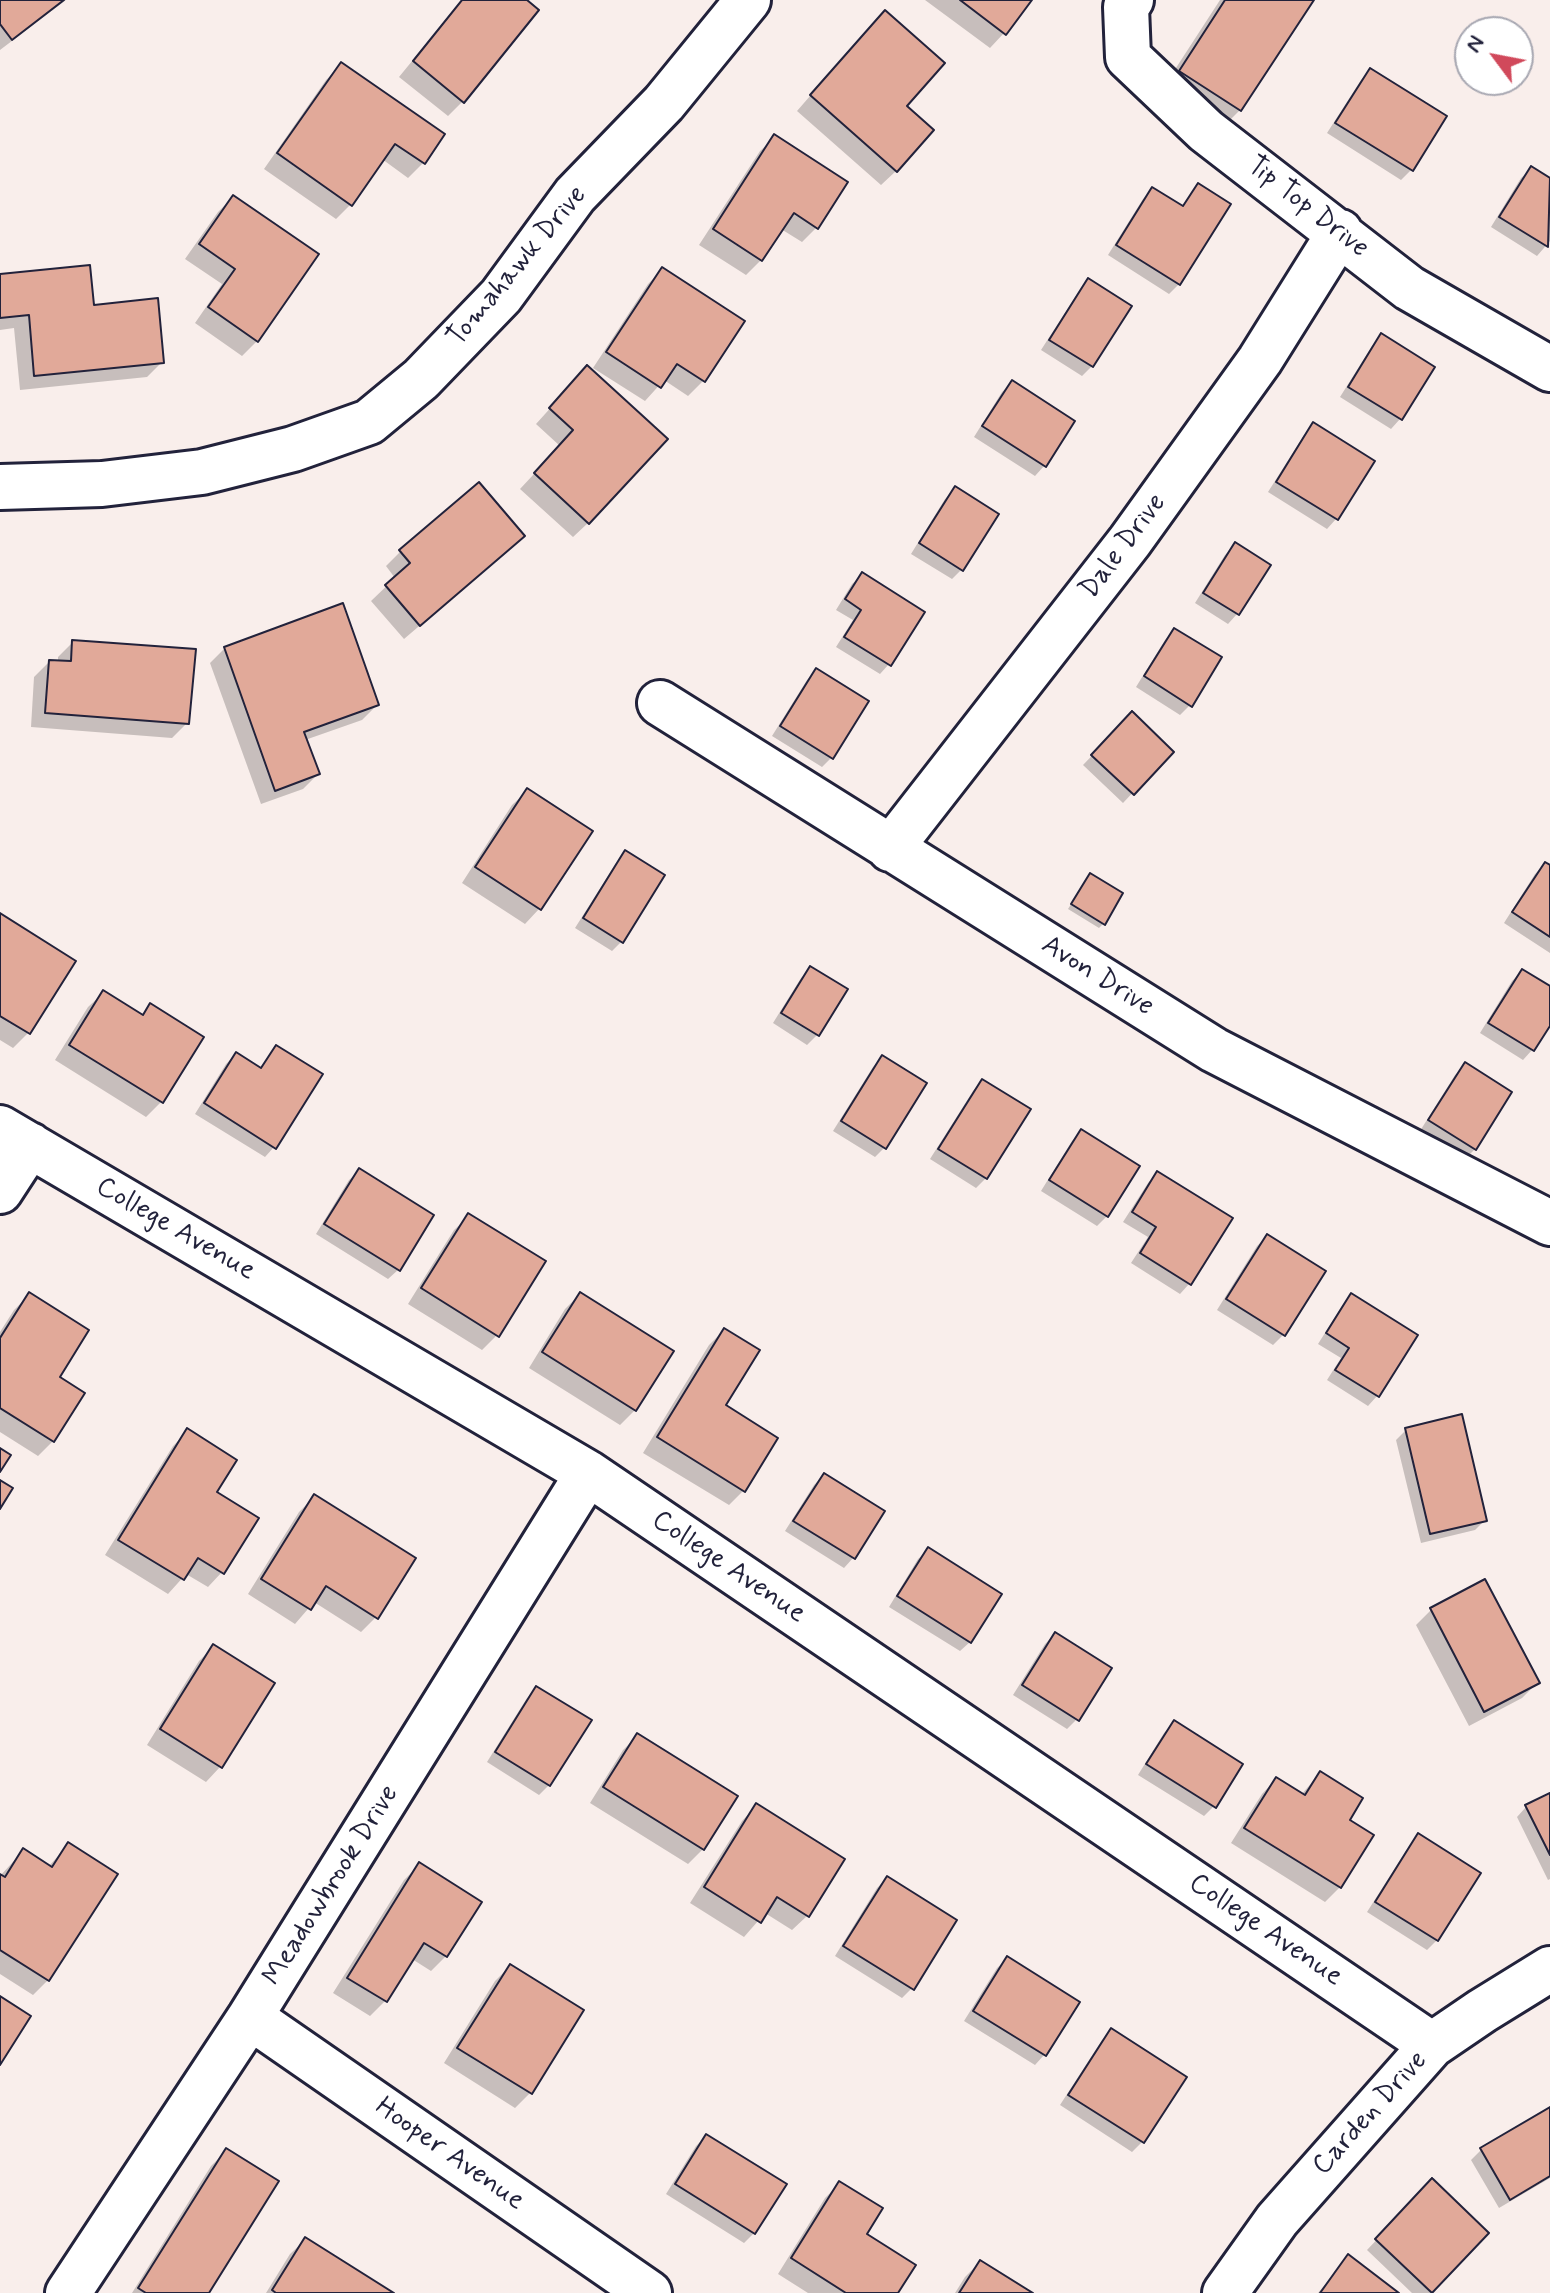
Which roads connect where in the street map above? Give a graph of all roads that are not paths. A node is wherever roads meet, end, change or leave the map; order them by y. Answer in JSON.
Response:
{"nodes":[{"id":1,"x":748,"y":0,"type":"edge"},
{"id":2,"x":1131,"y":0,"type":"edge"},
{"id":3,"x":1340,"y":232,"type":"junction"},
{"id":4,"x":1550,"y":369,"type":"edge"},
{"id":5,"x":0,"y":487,"type":"edge"},
{"id":6,"x":660,"y":703,"type":"dead end"},
{"id":7,"x":890,"y":849,"type":"junction"},
{"id":8,"x":15,"y":1137,"type":"edge"},
{"id":9,"x":0,"y":1191,"type":"edge"},
{"id":10,"x":1550,"y":1223,"type":"edge"},
{"id":11,"x":588,"y":1473,"type":"junction"},
{"id":12,"x":1550,"y":1969,"type":"edge"},
{"id":13,"x":250,"y":2017,"type":"junction"},
{"id":14,"x":1432,"y":2045,"type":"junction"},
{"id":15,"x":68,"y":2293,"type":"edge"},
{"id":16,"x":649,"y":2293,"type":"edge"},
{"id":17,"x":1225,"y":2293,"type":"edge"}],
"edges":[{"from":1,"to":5,"type":"street","name":"Tomahawk Drive"},
{"from":2,"to":3,"type":"street","name":"Tip Top Drive"},
{"from":3,"to":4,"type":"street","name":"Tip Top Drive"},
{"from":3,"to":7,"type":"street","name":"Dale Drive"},
{"from":6,"to":7,"type":"street","name":"Avon Drive"},
{"from":7,"to":10,"type":"street","name":"Avon Drive"},
{"from":8,"to":9,"type":"street"},
{"from":8,"to":11,"type":"street","name":"College Avenue"},
{"from":11,"to":13,"type":"street","name":"Meadowbrook Drive"},
{"from":11,"to":14,"type":"street","name":"College Avenue"},
{"from":12,"to":14,"type":"street","name":"Carden Drive"},
{"from":13,"to":15,"type":"street","name":"Meadowbrook Drive"},
{"from":13,"to":16,"type":"street","name":"Hooper Avenue"},
{"from":14,"to":17,"type":"street","name":"Carden Drive"}]}
